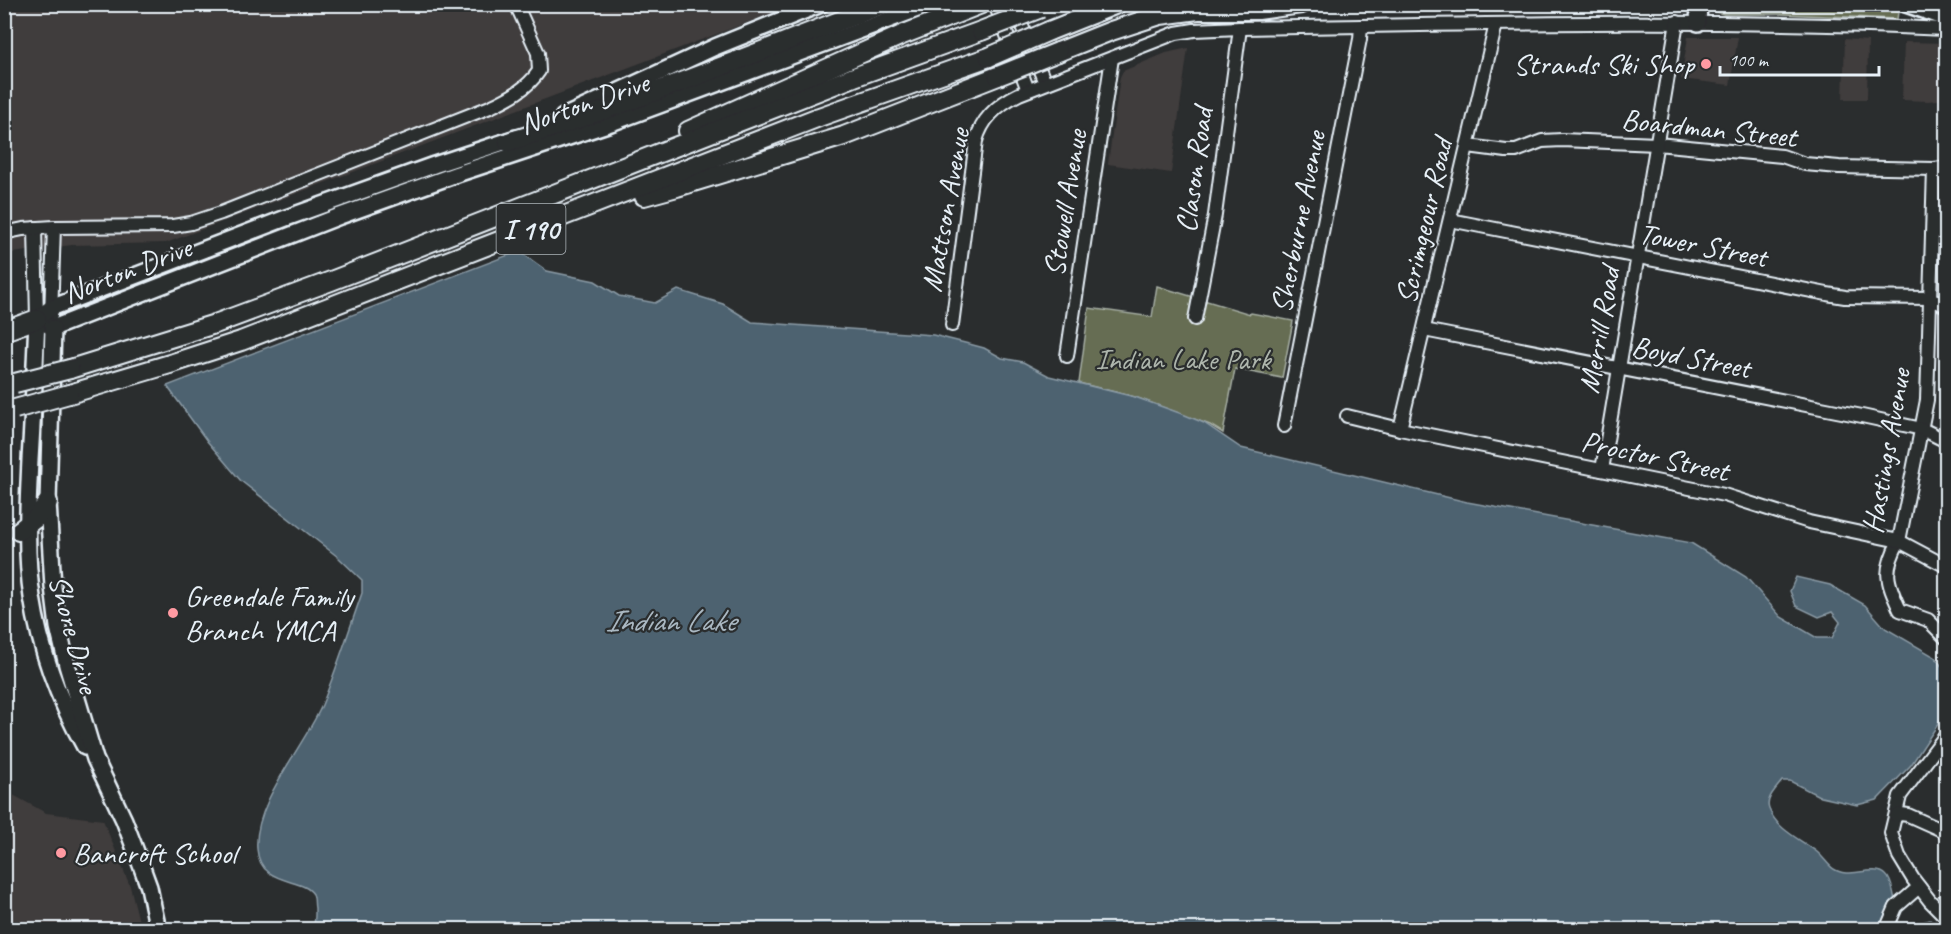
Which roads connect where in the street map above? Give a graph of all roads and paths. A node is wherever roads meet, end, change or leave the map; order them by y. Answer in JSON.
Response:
{"nodes":[{"id":1,"x":516,"y":4,"type":"edge"},
{"id":2,"x":821,"y":4,"type":"edge"},
{"id":3,"x":884,"y":4,"type":"edge"},
{"id":4,"x":931,"y":4,"type":"edge"},
{"id":5,"x":995,"y":4,"type":"edge"},
{"id":6,"x":1013,"y":4,"type":"edge"},
{"id":7,"x":1117,"y":4,"type":"edge"},
{"id":8,"x":1301,"y":4,"type":"edge"},
{"id":9,"x":1699,"y":4,"type":"edge"},
{"id":10,"x":1906,"y":4,"type":"edge"},
{"id":11,"x":1045,"y":6,"type":"edge"},
{"id":12,"x":975,"y":7,"type":"edge"},
{"id":13,"x":1947,"y":18,"type":"edge"},
{"id":14,"x":1677,"y":22,"type":"junction"},
{"id":15,"x":1698,"y":23,"type":"junction"},
{"id":16,"x":1496,"y":24,"type":"junction"},
{"id":17,"x":1361,"y":26,"type":"junction"},
{"id":18,"x":1240,"y":28,"type":"junction"},
{"id":19,"x":1947,"y":29,"type":"edge"},
{"id":20,"x":1112,"y":58,"type":"junction"},
{"id":21,"x":1045,"y":83,"type":"junction"},
{"id":22,"x":1028,"y":90,"type":"junction"},
{"id":23,"x":508,"y":142,"type":"junction"},
{"id":24,"x":1657,"y":144,"type":"junction"},
{"id":25,"x":1468,"y":146,"type":"junction"},
{"id":26,"x":1941,"y":168,"type":"edge"},
{"id":27,"x":1947,"y":175,"type":"edge"},
{"id":28,"x":560,"y":192,"type":"junction"},
{"id":29,"x":575,"y":212,"type":"junction"},
{"id":30,"x":1450,"y":220,"type":"junction"},
{"id":31,"x":54,"y":227,"type":"junction"},
{"id":32,"x":35,"y":228,"type":"junction"},
{"id":33,"x":4,"y":233,"type":"edge"},
{"id":34,"x":1638,"y":258,"type":"junction"},
{"id":35,"x":1930,"y":298,"type":"junction"},
{"id":36,"x":1947,"y":306,"type":"edge"},
{"id":37,"x":47,"y":318,"type":"junction"},
{"id":38,"x":1195,"y":319,"type":"dead end"},
{"id":39,"x":952,"y":325,"type":"dead end"},
{"id":40,"x":1424,"y":330,"type":"junction"},
{"id":41,"x":4,"y":331,"type":"edge"},
{"id":42,"x":1067,"y":356,"type":"dead end"},
{"id":43,"x":1619,"y":368,"type":"junction"},
{"id":44,"x":10,"y":384,"type":"edge"},
{"id":45,"x":10,"y":410,"type":"edge"},
{"id":46,"x":1347,"y":416,"type":"dead end"},
{"id":47,"x":1284,"y":426,"type":"dead end"},
{"id":48,"x":1400,"y":429,"type":"junction"},
{"id":49,"x":1922,"y":429,"type":"junction"},
{"id":50,"x":1947,"y":441,"type":"edge"},
{"id":51,"x":1602,"y":470,"type":"junction"},
{"id":52,"x":48,"y":502,"type":"junction"},
{"id":53,"x":20,"y":531,"type":"edge"},
{"id":54,"x":1899,"y":541,"type":"junction"},
{"id":55,"x":1947,"y":566,"type":"edge"},
{"id":56,"x":1947,"y":638,"type":"edge"},
{"id":57,"x":1947,"y":735,"type":"edge"},
{"id":58,"x":94,"y":759,"type":"junction"},
{"id":59,"x":1896,"y":816,"type":"junction"},
{"id":60,"x":1947,"y":832,"type":"edge"},
{"id":61,"x":1915,"y":891,"type":"junction"},
{"id":62,"x":1947,"y":917,"type":"edge"},
{"id":63,"x":158,"y":930,"type":"edge"},
{"id":64,"x":1887,"y":930,"type":"edge"}],
"edges":[{"from":1,"to":31,"type":"street","name":"Norton Drive"},
{"from":2,"to":23,"type":"main road","name":"Norton Drive"},
{"from":3,"to":23,"type":"highway"},
{"from":4,"to":37,"type":"main road","name":"Norton Drive"},
{"from":5,"to":22,"type":"street"},
{"from":6,"to":21,"type":"street"},
{"from":7,"to":29,"type":"highway","number":"I 190","bridge":true},
{"from":8,"to":29,"type":"highway","bridge":true},
{"from":9,"to":15,"type":"main road"},
{"from":10,"to":13,"type":"main road"},
{"from":11,"to":28,"type":"highway","number":"I 190","bridge":true},
{"from":12,"to":28,"type":"highway"},
{"from":14,"to":15,"type":"street","name":"Mattson Avenue"},
{"from":14,"to":16,"type":"street","name":"Mattson Avenue"},
{"from":14,"to":24,"type":"street","name":"Merrill Road"},
{"from":15,"to":19,"type":"street","name":"Mattson Avenue"},
{"from":16,"to":17,"type":"street","name":"Mattson Avenue"},
{"from":16,"to":25,"type":"street","name":"Scrimgeour Road"},
{"from":17,"to":18,"type":"street","name":"Mattson Avenue"},
{"from":17,"to":47,"type":"street","name":"Sherburne Avenue"},
{"from":18,"to":20,"type":"street","name":"Mattson Avenue"},
{"from":18,"to":38,"type":"street","name":"Clason Road"},
{"from":20,"to":21,"type":"street","name":"Mattson Avenue"},
{"from":20,"to":42,"type":"street","name":"Stowell Avenue"},
{"from":21,"to":22,"type":"street","name":"Mattson Avenue"},
{"from":22,"to":39,"type":"street","name":"Mattson Avenue"},
{"from":23,"to":37,"type":"main road","name":"Norton Drive"},
{"from":24,"to":25,"type":"street","name":"Boardman Street"},
{"from":24,"to":26,"type":"street","name":"Boardman Street"},
{"from":24,"to":34,"type":"street","name":"Merrill Road"},
{"from":25,"to":30,"type":"street","name":"Scrimgeour Road"},
{"from":26,"to":27,"type":"street"},
{"from":26,"to":35,"type":"street","name":"Hastings Avenue"},
{"from":28,"to":44,"type":"highway","number":"I 190","bridge":true},
{"from":29,"to":45,"type":"highway","number":"I 190","bridge":true},
{"from":30,"to":34,"type":"street","name":"Tower Street"},
{"from":30,"to":40,"type":"street","name":"Scrimgeour Road"},
{"from":31,"to":32,"type":"street","name":"Norton Drive"},
{"from":31,"to":37,"type":"street","name":"Shore Drive"},
{"from":32,"to":33,"type":"street","name":"Norton Drive"},
{"from":32,"to":37,"type":"street","name":"Shore Drive"},
{"from":34,"to":35,"type":"street","name":"Tower Street"},
{"from":34,"to":43,"type":"street","name":"Merrill Road"},
{"from":35,"to":36,"type":"street","name":"Tower Street"},
{"from":35,"to":49,"type":"street","name":"Hastings Avenue"},
{"from":37,"to":41,"type":"highway"},
{"from":37,"to":52,"type":"main road","name":"Shore Drive"},
{"from":37,"to":53,"type":"main road","name":"Shore Drive"},
{"from":40,"to":43,"type":"street","name":"Boyd Street"},
{"from":40,"to":48,"type":"street","name":"Scrimgeour Road"},
{"from":43,"to":49,"type":"street","name":"Boyd Street"},
{"from":43,"to":51,"type":"street","name":"Merrill Road"},
{"from":46,"to":48,"type":"street","name":"Proctor Street"},
{"from":48,"to":51,"type":"street","name":"Proctor Street"},
{"from":49,"to":50,"type":"street","name":"Boyd Street"},
{"from":49,"to":54,"type":"street","name":"Hastings Avenue"},
{"from":51,"to":54,"type":"street","name":"Proctor Street"},
{"from":52,"to":53,"type":"highway"},
{"from":52,"to":58,"type":"main road","name":"Shore Drive"},
{"from":53,"to":58,"type":"main road","name":"Shore Drive"},
{"from":54,"to":55,"type":"street","name":"Proctor Street"},
{"from":54,"to":56,"type":"street","name":"Hastings Avenue"},
{"from":57,"to":59,"type":"street"},
{"from":58,"to":63,"type":"main road","name":"Shore Drive"},
{"from":59,"to":60,"type":"street"},
{"from":59,"to":61,"type":"street"},
{"from":61,"to":62,"type":"street"},
{"from":61,"to":64,"type":"street"}]}
